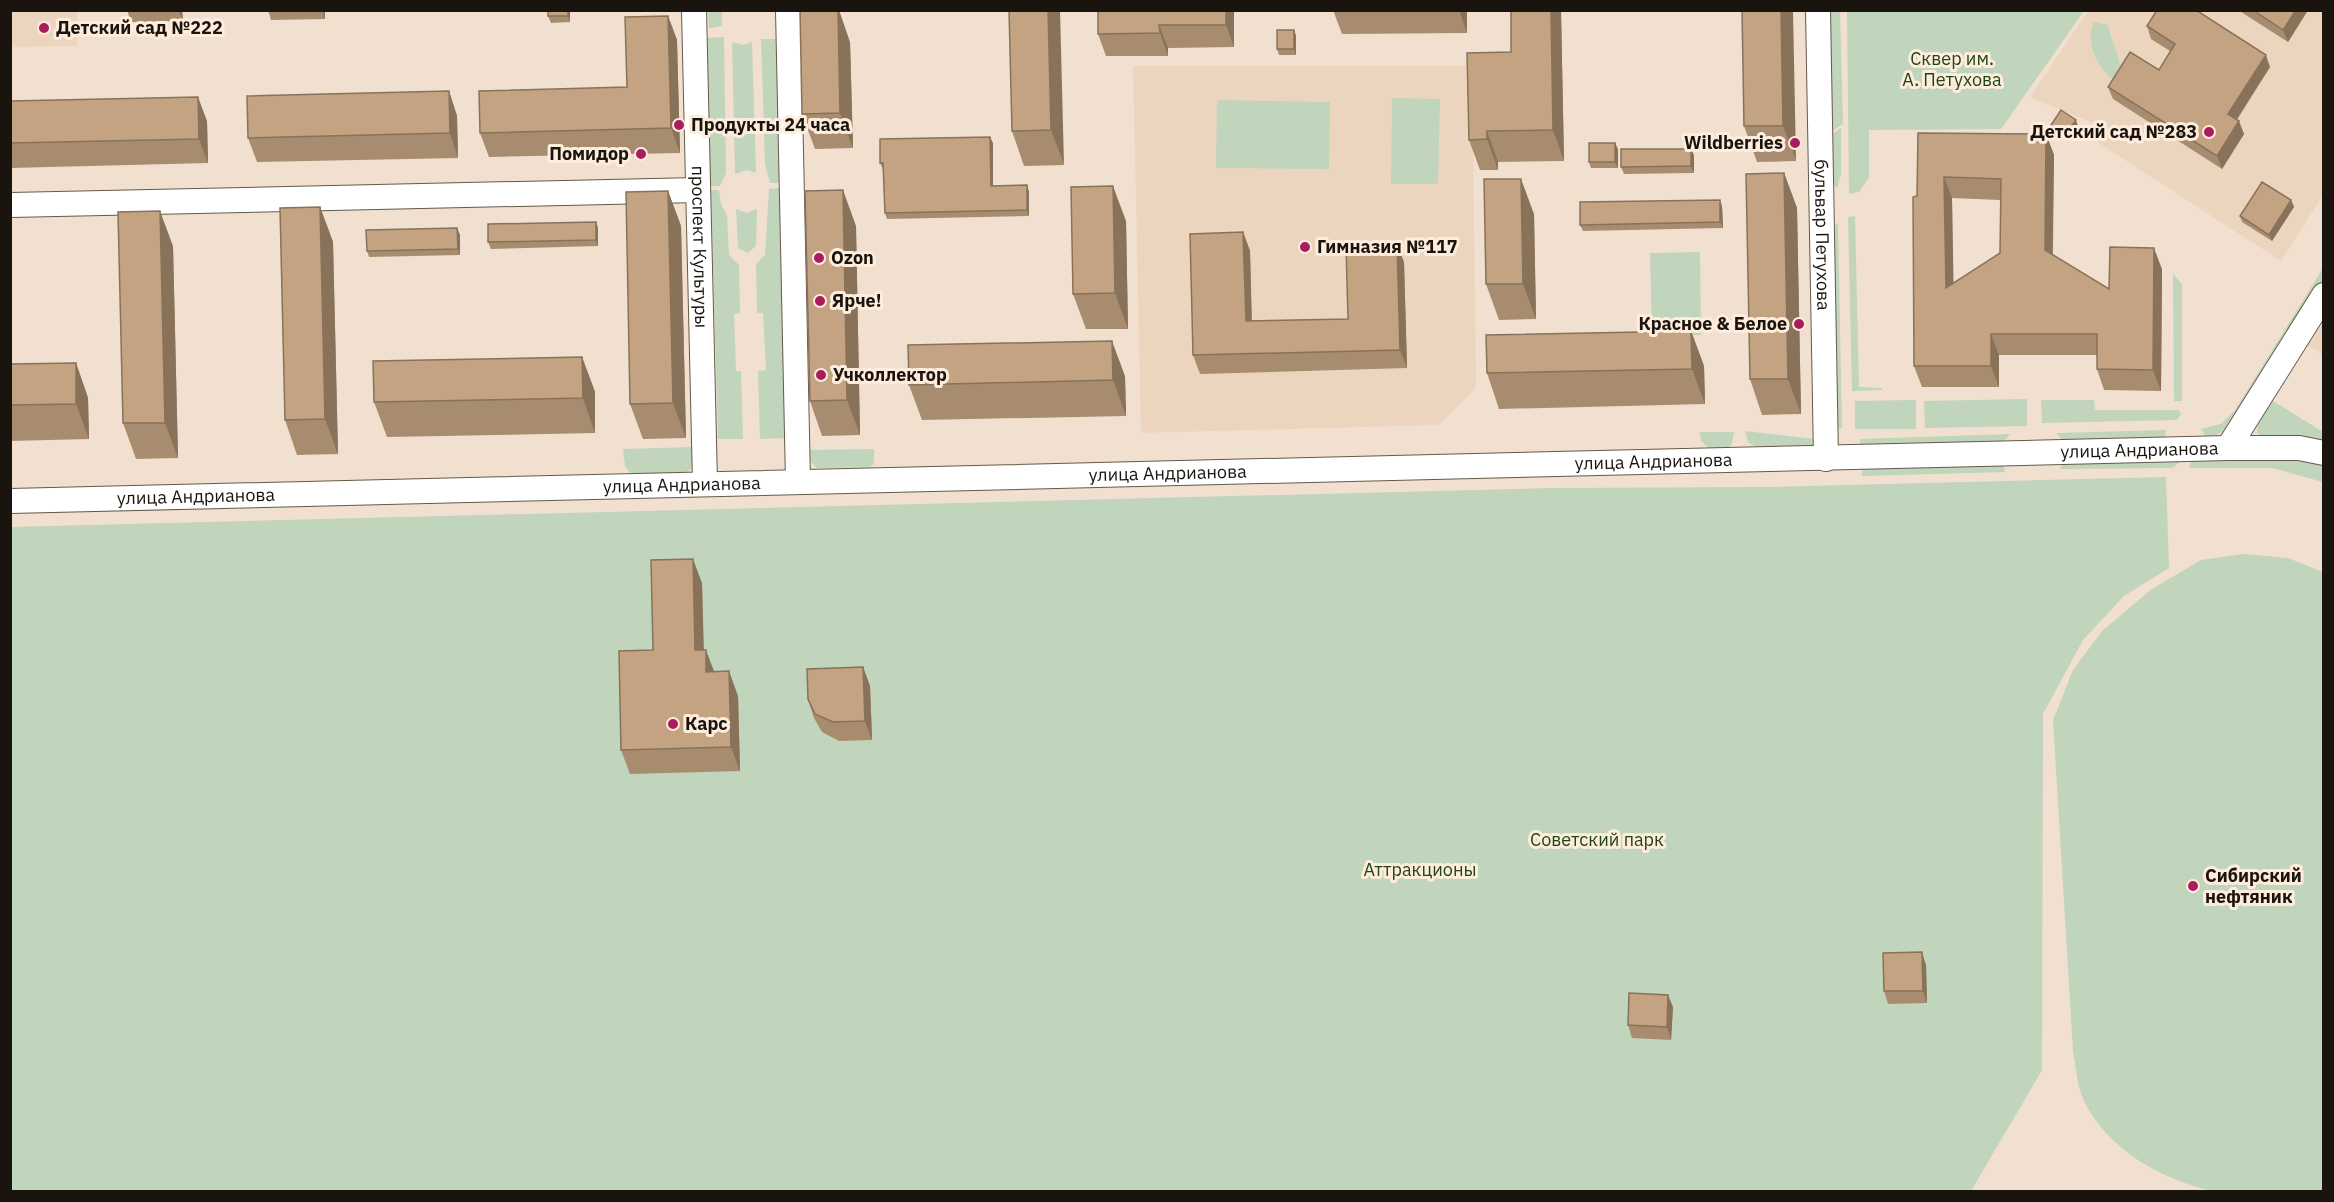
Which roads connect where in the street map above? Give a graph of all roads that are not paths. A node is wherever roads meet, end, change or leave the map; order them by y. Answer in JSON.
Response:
{"nodes":[{"id":1,"x":694,"y":10,"type":"edge"},
{"id":2,"x":788,"y":10,"type":"edge"},
{"id":3,"x":1818,"y":10,"type":"edge"},
{"id":4,"x":698,"y":190,"type":"junction"},
{"id":5,"x":10,"y":205,"type":"edge"},
{"id":6,"x":2324,"y":295,"type":"edge"},
{"id":7,"x":2228,"y":448,"type":"junction"},
{"id":8,"x":2324,"y":453,"type":"edge"},
{"id":9,"x":1826,"y":459,"type":"junction"},
{"id":10,"x":798,"y":481,"type":"junction"},
{"id":11,"x":705,"y":483,"type":"junction"},
{"id":12,"x":10,"y":501,"type":"edge"}],
"edges":[{"from":1,"to":4,"type":"street","name":"проспект Культуры"},
{"from":2,"to":10,"type":"street"},
{"from":3,"to":9,"type":"street","name":"бульвар Петухова"},
{"from":4,"to":5,"type":"street"},
{"from":4,"to":11,"type":"street","name":"проспект Культуры"},
{"from":6,"to":7,"type":"street"},
{"from":7,"to":8,"type":"street","name":"улица Андрианова"},
{"from":7,"to":9,"type":"street","name":"улица Андрианова"},
{"from":9,"to":10,"type":"street","name":"улица Андрианова"},
{"from":10,"to":11,"type":"street","name":"улица Андрианова"},
{"from":11,"to":12,"type":"street","name":"улица Андрианова"}]}
